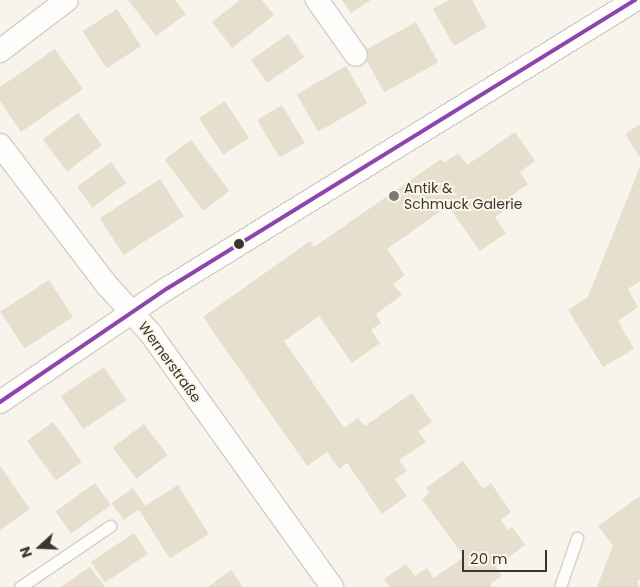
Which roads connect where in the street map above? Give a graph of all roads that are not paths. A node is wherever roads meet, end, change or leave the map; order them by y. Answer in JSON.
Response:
{"nodes":[{"id":1,"x":67,"y":0,"type":"edge"},
{"id":2,"x":317,"y":0,"type":"edge"},
{"id":3,"x":635,"y":0,"type":"edge"},
{"id":4,"x":0,"y":51,"type":"edge"},
{"id":5,"x":356,"y":55,"type":"dead end"},
{"id":6,"x":0,"y":144,"type":"edge"},
{"id":7,"x":132,"y":311,"type":"junction"},
{"id":8,"x":0,"y":402,"type":"edge"},
{"id":9,"x":110,"y":526,"type":"dead end"},
{"id":10,"x":577,"y":538,"type":"dead end"},
{"id":11,"x":20,"y":587,"type":"edge"},
{"id":12,"x":332,"y":587,"type":"edge"},
{"id":13,"x":560,"y":587,"type":"edge"}],
"edges":[{"from":1,"to":4,"type":"street"},
{"from":2,"to":5,"type":"street"},
{"from":3,"to":7,"type":"street"},
{"from":6,"to":7,"type":"street","name":"Wernerstraße"},
{"from":7,"to":8,"type":"street"},
{"from":7,"to":12,"type":"street","name":"Wernerstraße"},
{"from":9,"to":11,"type":"lane"},
{"from":10,"to":13,"type":"lane"}]}
